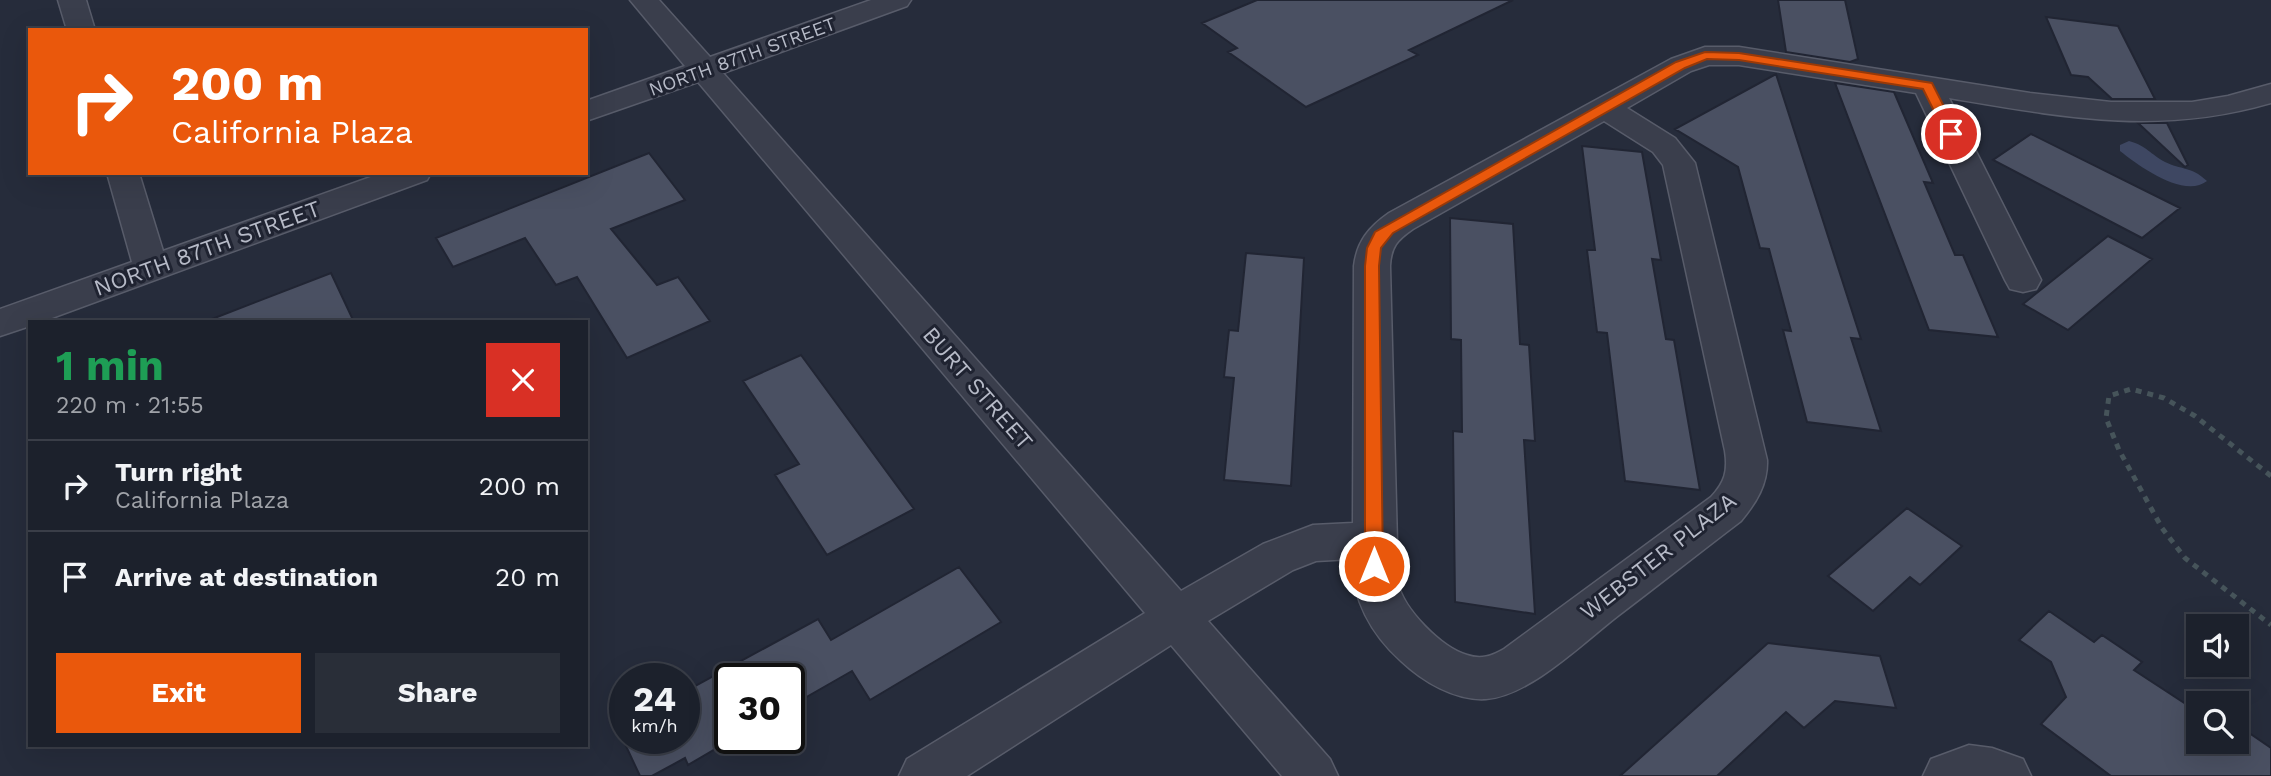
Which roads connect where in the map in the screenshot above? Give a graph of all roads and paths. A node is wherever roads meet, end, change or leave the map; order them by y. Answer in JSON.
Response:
{"nodes":[{"id":1,"x":72,"y":0,"type":"edge"},
{"id":2,"x":644,"y":0,"type":"edge"},
{"id":3,"x":897,"y":0,"type":"edge"},
{"id":4,"x":80,"y":28,"type":"edge"},
{"id":5,"x":703,"y":70,"type":"junction"},
{"id":6,"x":1927,"y":86,"type":"junction"},
{"id":7,"x":2271,"y":93,"type":"edge"},
{"id":8,"x":1604,"y":107,"type":"junction"},
{"id":9,"x":588,"y":111,"type":"edge"},
{"id":10,"x":124,"y":175,"type":"edge"},
{"id":11,"x":410,"y":175,"type":"edge"},
{"id":12,"x":151,"y":269,"type":"junction"},
{"id":13,"x":2023,"y":280,"type":"dead end"},
{"id":14,"x":0,"y":323,"type":"edge"},
{"id":15,"x":2271,"y":476,"type":"edge"},
{"id":16,"x":1374,"y":540,"type":"junction"},
{"id":17,"x":1177,"y":618,"type":"junction"},
{"id":18,"x":2271,"y":625,"type":"edge"},
{"id":19,"x":923,"y":776,"type":"edge"},
{"id":20,"x":1313,"y":776,"type":"edge"},
{"id":21,"x":1948,"y":776,"type":"edge"},
{"id":22,"x":2006,"y":776,"type":"edge"}],
"edges":[{"from":1,"to":4,"type":"street"},
{"from":2,"to":5,"type":"street","name":"BURT STREET"},
{"from":3,"to":5,"type":"street","name":"NORTH 87TH STREET"},
{"from":5,"to":9,"type":"street","name":"NORTH 87TH STREET"},
{"from":5,"to":17,"type":"street","name":"BURT STREET"},
{"from":6,"to":7,"type":"street","name":"WEBSTER PLAZA"},
{"from":6,"to":8,"type":"street","name":"WEBSTER PLAZA"},
{"from":6,"to":13,"type":"street"},
{"from":8,"to":16,"type":"street","name":"WEBSTER PLAZA"},
{"from":8,"to":16,"type":"street","name":"WEBSTER PLAZA"},
{"from":10,"to":12,"type":"street"},
{"from":11,"to":12,"type":"street","name":"NORTH 87TH STREET"},
{"from":12,"to":14,"type":"street","name":"NORTH 87TH STREET"},
{"from":15,"to":18,"type":"path"},
{"from":16,"to":17,"type":"street"},
{"from":17,"to":19,"type":"street"},
{"from":17,"to":20,"type":"street","name":"BURT STREET"},
{"from":21,"to":22,"type":"street"}]}
